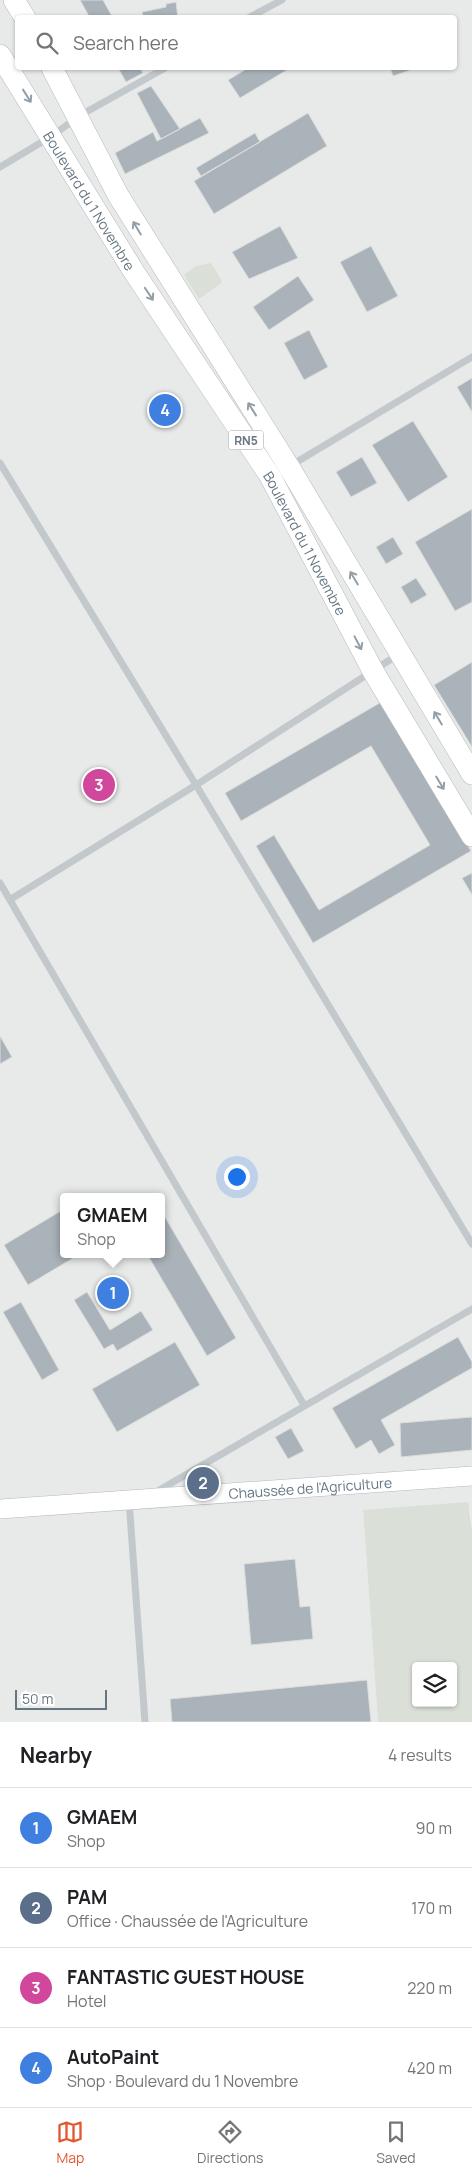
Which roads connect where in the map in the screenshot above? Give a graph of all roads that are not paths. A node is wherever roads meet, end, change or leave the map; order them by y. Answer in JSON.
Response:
{"nodes":[{"id":1,"x":14,"y":0,"type":"edge"},
{"id":2,"x":282,"y":0,"type":"edge"},
{"id":3,"x":23,"y":15,"type":"edge"},
{"id":4,"x":254,"y":15,"type":"edge"},
{"id":5,"x":0,"y":55,"type":"edge"},
{"id":6,"x":53,"y":70,"type":"edge"},
{"id":7,"x":161,"y":70,"type":"edge"},
{"id":8,"x":79,"y":116,"type":"junction"},
{"id":9,"x":52,"y":136,"type":"junction"},
{"id":10,"x":0,"y":167,"type":"edge"},
{"id":11,"x":155,"y":257,"type":"junction"},
{"id":12,"x":134,"y":272,"type":"junction"},
{"id":13,"x":472,"y":356,"type":"edge"},
{"id":14,"x":0,"y":463,"type":"edge"},
{"id":15,"x":279,"y":472,"type":"junction"},
{"id":16,"x":399,"y":654,"type":"junction"},
{"id":17,"x":373,"y":671,"type":"junction"},
{"id":18,"x":472,"y":774,"type":"edge"},
{"id":19,"x":196,"y":785,"type":"junction"},
{"id":20,"x":472,"y":836,"type":"edge"},
{"id":21,"x":0,"y":883,"type":"edge"},
{"id":22,"x":10,"y":899,"type":"junction"},
{"id":23,"x":472,"y":1244,"type":"edge"},
{"id":24,"x":472,"y":1309,"type":"edge"},
{"id":25,"x":304,"y":1405,"type":"junction"},
{"id":26,"x":472,"y":1476,"type":"edge"},
{"id":27,"x":136,"y":1500,"type":"junction"},
{"id":28,"x":0,"y":1509,"type":"edge"},
{"id":29,"x":145,"y":1722,"type":"edge"}],
"edges":[{"from":1,"to":3,"type":"main road"},
{"from":2,"to":4,"type":"lane"},
{"from":5,"to":9,"type":"main road","name":"Boulevard du 1 Novembre","number":"RN5","one_way":true},
{"from":6,"to":8,"type":"main road","name":"Boulevard du 1 Novembre","number":"RN5"},
{"from":7,"to":8,"type":"lane"},
{"from":8,"to":9,"type":"lane"},
{"from":11,"to":8,"type":"main road","name":"Boulevard du 1 Novembre","number":"RN5","one_way":true},
{"from":9,"to":10,"type":"lane"},
{"from":9,"to":12,"type":"main road","name":"Boulevard du 1 Novembre","number":"RN5"},
{"from":11,"to":12,"type":"main road"},
{"from":15,"to":11,"type":"main road","name":"Boulevard du 1 Novembre","number":"RN5","one_way":true},
{"from":12,"to":15,"type":"main road","name":"Boulevard du 1 Novembre","number":"RN5","one_way":true},
{"from":13,"to":15,"type":"lane"},
{"from":14,"to":19,"type":"lane"},
{"from":16,"to":15,"type":"main road","name":"Boulevard du 1 Novembre","number":"RN5","one_way":true},
{"from":15,"to":17,"type":"main road","name":"Boulevard du 1 Novembre","number":"RN5","one_way":true},
{"from":16,"to":17,"type":"lane"},
{"from":18,"to":16,"type":"main road","name":"Boulevard du 1 Novembre","number":"RN5","one_way":true},
{"from":17,"to":19,"type":"lane"},
{"from":17,"to":20,"type":"main road","name":"Boulevard du 1 Novembre","number":"RN5","one_way":true},
{"from":19,"to":22,"type":"lane"},
{"from":19,"to":23,"type":"lane"},
{"from":21,"to":22,"type":"lane"},
{"from":22,"to":25,"type":"lane"},
{"from":24,"to":25,"type":"lane"},
{"from":25,"to":27,"type":"lane"},
{"from":26,"to":27,"type":"street","name":"Chaussée de l'Agriculture"},
{"from":27,"to":28,"type":"street","name":"Chaussée de l'Agriculture"},
{"from":27,"to":29,"type":"lane"}]}
